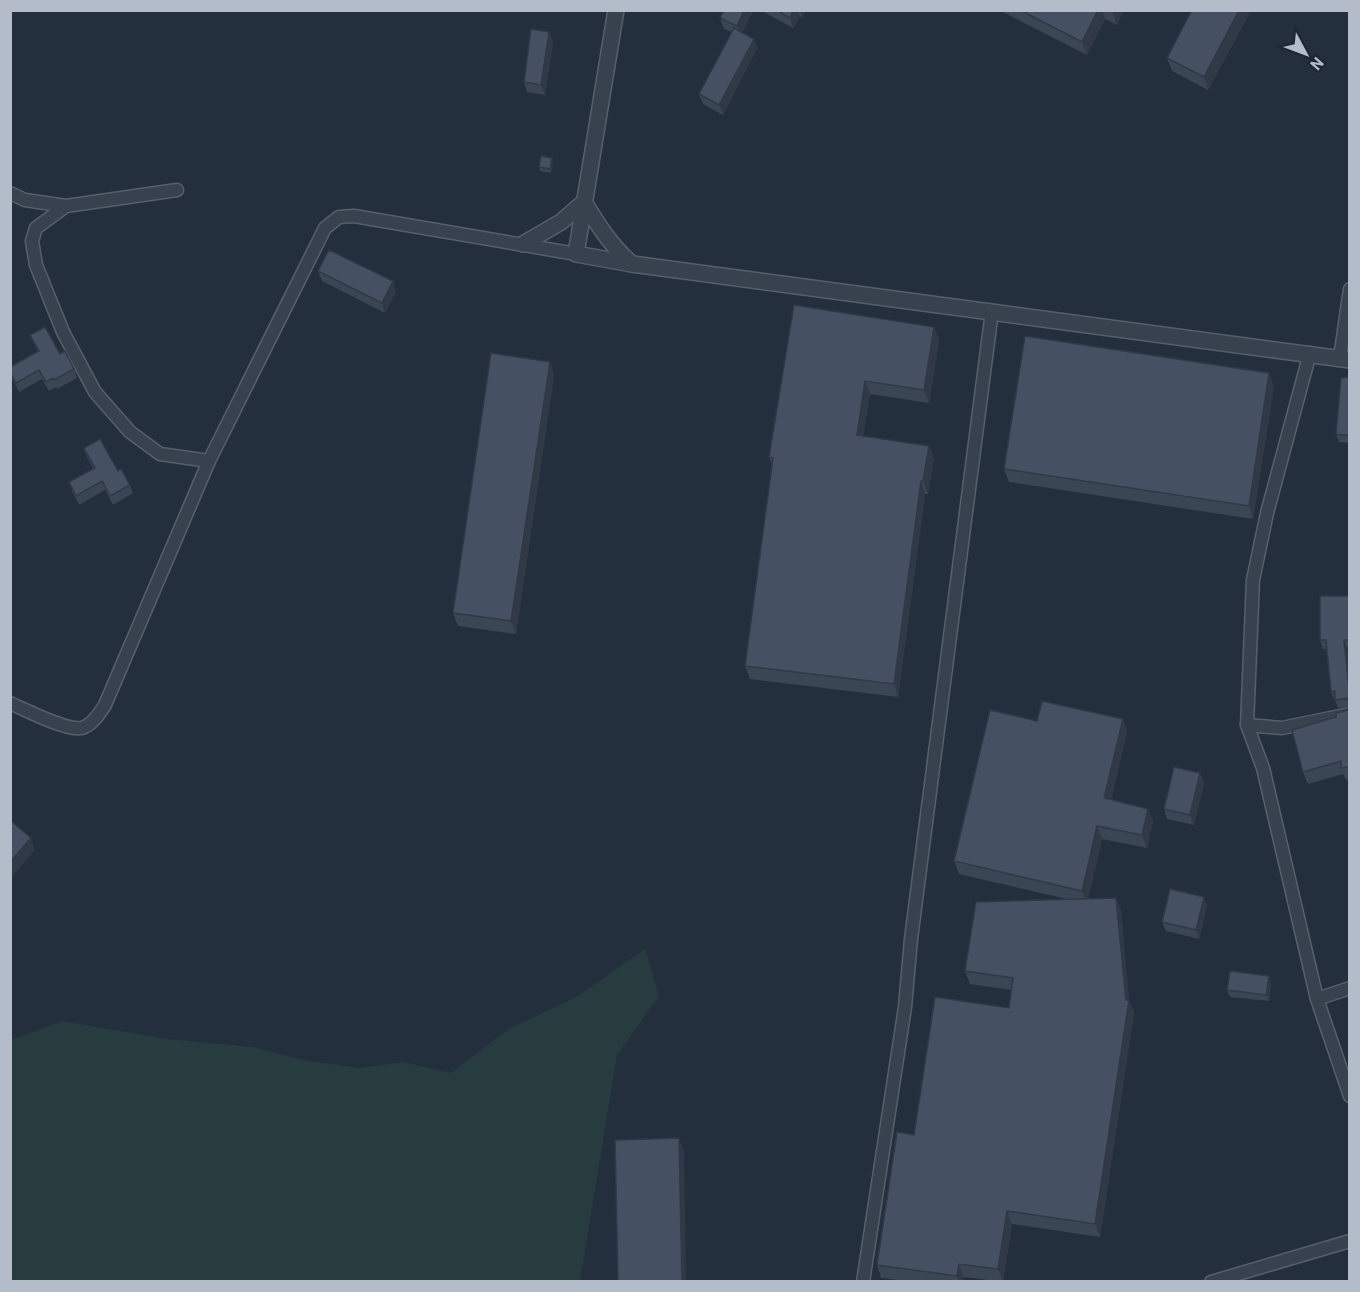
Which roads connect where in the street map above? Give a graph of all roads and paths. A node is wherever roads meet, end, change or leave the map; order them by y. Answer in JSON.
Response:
{"nodes":[{"id":1,"x":616,"y":10,"type":"edge"},
{"id":2,"x":177,"y":190,"type":"dead end"},
{"id":3,"x":10,"y":193,"type":"edge"},
{"id":4,"x":584,"y":202,"type":"junction"},
{"id":5,"x":66,"y":206,"type":"junction"},
{"id":6,"x":524,"y":244,"type":"junction"},
{"id":7,"x":576,"y":254,"type":"junction"},
{"id":8,"x":632,"y":264,"type":"junction"},
{"id":9,"x":1350,"y":289,"type":"edge"},
{"id":10,"x":992,"y":311,"type":"junction"},
{"id":11,"x":1310,"y":353,"type":"junction"},
{"id":12,"x":1345,"y":359,"type":"edge"},
{"id":13,"x":209,"y":461,"type":"junction"},
{"id":14,"x":10,"y":703,"type":"edge"},
{"id":15,"x":1350,"y":714,"type":"edge"},
{"id":16,"x":1247,"y":725,"type":"junction"},
{"id":17,"x":1350,"y":988,"type":"edge"},
{"id":18,"x":1317,"y":999,"type":"junction"},
{"id":19,"x":1350,"y":1096,"type":"edge"},
{"id":20,"x":1350,"y":1241,"type":"edge"},
{"id":21,"x":863,"y":1281,"type":"edge"},
{"id":22,"x":1211,"y":1281,"type":"edge"}],
"edges":[{"from":1,"to":4,"type":"street"},
{"from":2,"to":5,"type":"street"},
{"from":3,"to":5,"type":"street"},
{"from":4,"to":6,"type":"street"},
{"from":4,"to":7,"type":"street"},
{"from":4,"to":8,"type":"street"},
{"from":5,"to":13,"type":"street"},
{"from":6,"to":7,"type":"street"},
{"from":6,"to":13,"type":"street"},
{"from":7,"to":8,"type":"street"},
{"from":8,"to":10,"type":"street"},
{"from":9,"to":12,"type":"street"},
{"from":10,"to":11,"type":"street"},
{"from":10,"to":21,"type":"street"},
{"from":11,"to":12,"type":"street"},
{"from":11,"to":16,"type":"street"},
{"from":13,"to":14,"type":"street"},
{"from":15,"to":16,"type":"street"},
{"from":16,"to":18,"type":"street"},
{"from":17,"to":18,"type":"street"},
{"from":18,"to":19,"type":"street"},
{"from":20,"to":22,"type":"street"}]}
